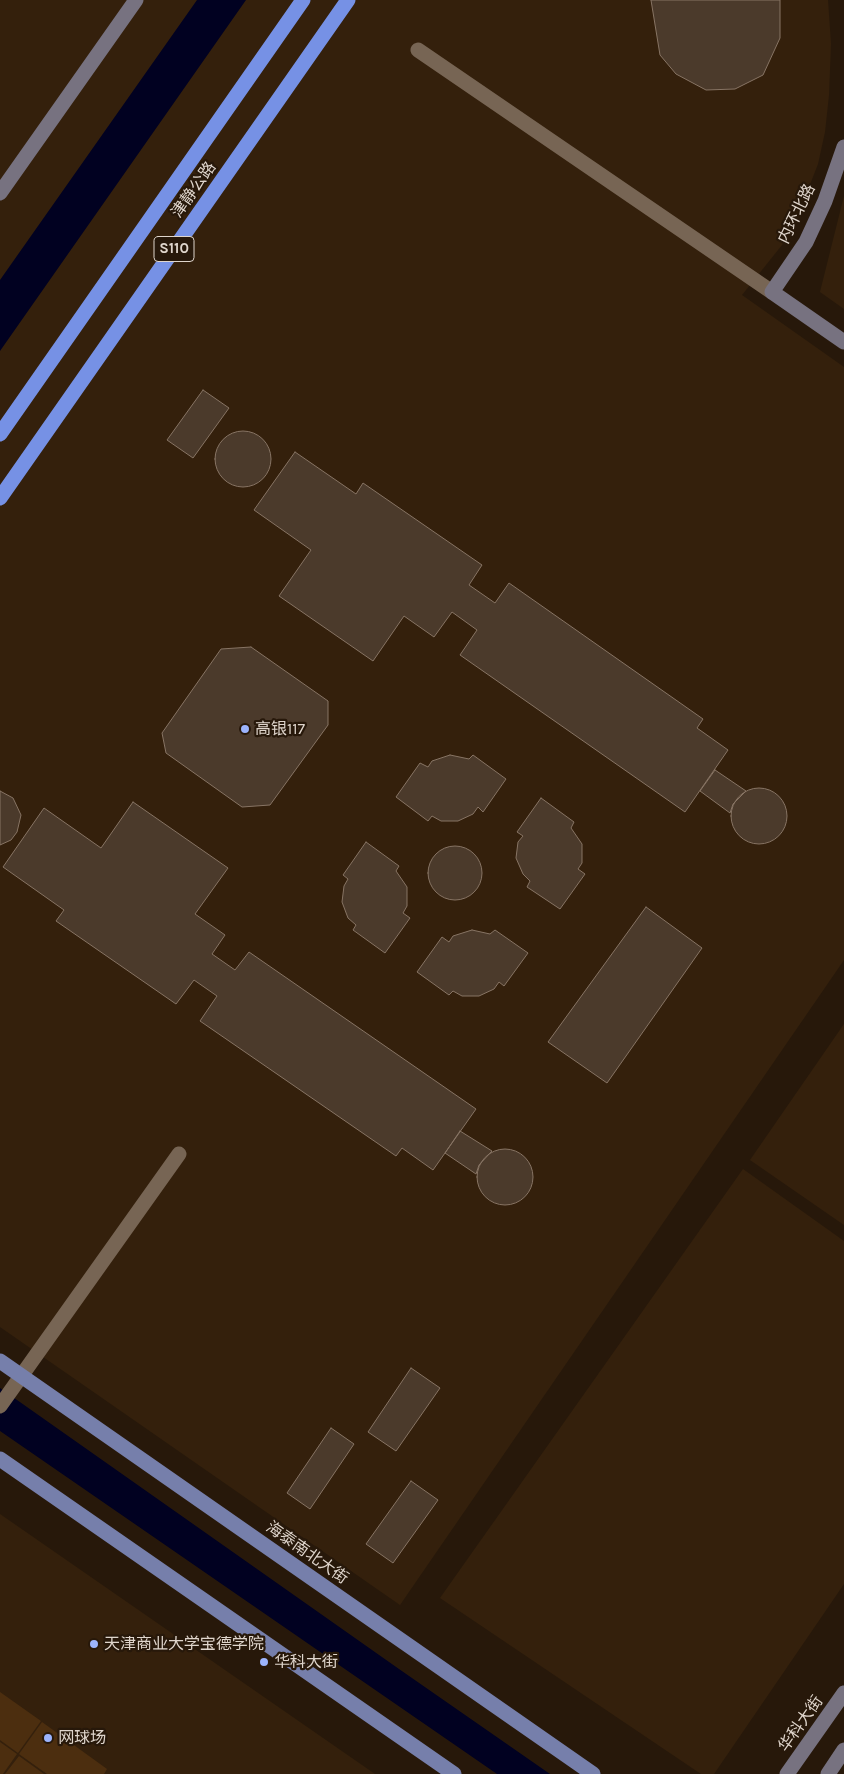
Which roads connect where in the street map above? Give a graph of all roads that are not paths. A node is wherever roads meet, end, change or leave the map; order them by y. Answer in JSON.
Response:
{"nodes":[{"id":1,"x":136,"y":0,"type":"edge"},
{"id":2,"x":303,"y":0,"type":"edge"},
{"id":3,"x":348,"y":0,"type":"edge"},
{"id":4,"x":418,"y":50,"type":"dead end"},
{"id":5,"x":844,"y":147,"type":"edge"},
{"id":6,"x":0,"y":193,"type":"edge"},
{"id":7,"x":772,"y":292,"type":"junction"},
{"id":8,"x":844,"y":342,"type":"edge"},
{"id":9,"x":0,"y":434,"type":"edge"},
{"id":10,"x":0,"y":498,"type":"edge"},
{"id":11,"x":179,"y":1154,"type":"dead end"},
{"id":12,"x":0,"y":1361,"type":"edge"},
{"id":13,"x":17,"y":1381,"type":"junction"},
{"id":14,"x":0,"y":1406,"type":"edge"},
{"id":15,"x":0,"y":1459,"type":"edge"},
{"id":16,"x":844,"y":1693,"type":"edge"},
{"id":17,"x":844,"y":1750,"type":"edge"},
{"id":18,"x":454,"y":1774,"type":"edge"},
{"id":19,"x":593,"y":1774,"type":"edge"},
{"id":20,"x":787,"y":1774,"type":"edge"},
{"id":21,"x":828,"y":1774,"type":"edge"}],
"edges":[{"from":1,"to":6,"type":"main road"},
{"from":2,"to":9,"type":"highway","name":"津静公路","number":"S110"},
{"from":3,"to":10,"type":"highway","name":"津静公路","number":"S110"},
{"from":4,"to":7,"type":"street"},
{"from":5,"to":7,"type":"main road","name":"内环北路"},
{"from":7,"to":8,"type":"main road"},
{"from":11,"to":13,"type":"street"},
{"from":12,"to":13,"type":"main road","name":"海泰南北大街"},
{"from":13,"to":14,"type":"street"},
{"from":13,"to":19,"type":"main road","name":"海泰南北大街"},
{"from":15,"to":18,"type":"main road"},
{"from":16,"to":20,"type":"main road","name":"华科大街"},
{"from":17,"to":21,"type":"main road"}]}
